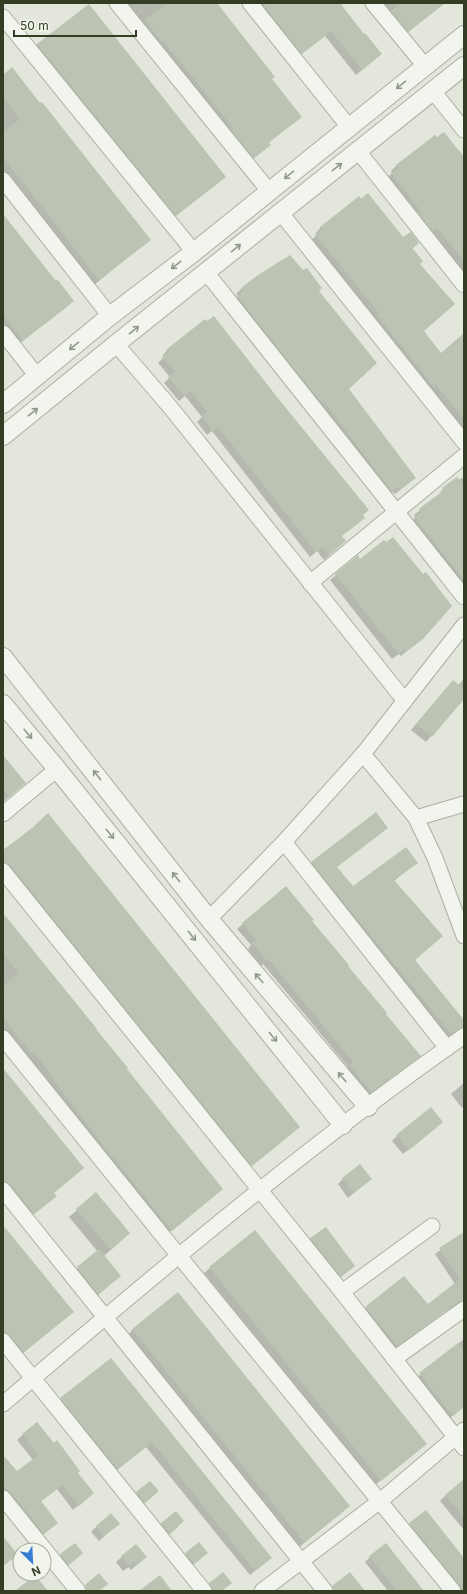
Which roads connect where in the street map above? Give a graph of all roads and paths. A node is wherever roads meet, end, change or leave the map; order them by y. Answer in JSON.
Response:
{"nodes":[{"id":1,"x":117,"y":3,"type":"edge"},
{"id":2,"x":250,"y":3,"type":"edge"},
{"id":3,"x":373,"y":3,"type":"edge"},
{"id":4,"x":3,"y":17,"type":"edge"},
{"id":5,"x":464,"y":35,"type":"edge"},
{"id":6,"x":424,"y":66,"type":"junction"},
{"id":7,"x":464,"y":66,"type":"edge"},
{"id":8,"x":433,"y":91,"type":"junction"},
{"id":9,"x":349,"y":127,"type":"junction"},
{"id":10,"x":464,"y":130,"type":"edge"},
{"id":11,"x":358,"y":150,"type":"junction"},
{"id":12,"x":3,"y":180,"type":"edge"},
{"id":13,"x":269,"y":191,"type":"junction"},
{"id":14,"x":280,"y":212,"type":"junction"},
{"id":15,"x":194,"y":252,"type":"junction"},
{"id":16,"x":206,"y":272,"type":"junction"},
{"id":17,"x":464,"y":285,"type":"edge"},
{"id":18,"x":110,"y":316,"type":"junction"},
{"id":19,"x":3,"y":333,"type":"edge"},
{"id":20,"x":116,"y":344,"type":"junction"},
{"id":21,"x":37,"y":376,"type":"junction"},
{"id":22,"x":3,"y":404,"type":"edge"},
{"id":23,"x":3,"y":436,"type":"edge"},
{"id":24,"x":464,"y":442,"type":"edge"},
{"id":25,"x":464,"y":456,"type":"edge"},
{"id":26,"x":396,"y":512,"type":"junction"},
{"id":27,"x":310,"y":583,"type":"junction"},
{"id":28,"x":464,"y":597,"type":"edge"},
{"id":29,"x":464,"y":626,"type":"edge"},
{"id":30,"x":3,"y":657,"type":"edge"},
{"id":31,"x":405,"y":701,"type":"junction"},
{"id":32,"x":3,"y":704,"type":"edge"},
{"id":33,"x":363,"y":754,"type":"junction"},
{"id":34,"x":57,"y":769,"type":"junction"},
{"id":35,"x":464,"y":804,"type":"edge"},
{"id":36,"x":3,"y":814,"type":"edge"},
{"id":37,"x":416,"y":818,"type":"junction"},
{"id":38,"x":284,"y":842,"type":"junction"},
{"id":39,"x":3,"y":871,"type":"edge"},
{"id":40,"x":458,"y":902,"type":"edge"},
{"id":41,"x":209,"y":919,"type":"junction"},
{"id":42,"x":464,"y":936,"type":"edge"},
{"id":43,"x":464,"y":1036,"type":"edge"},
{"id":44,"x":3,"y":1038,"type":"edge"},
{"id":45,"x":447,"y":1048,"type":"junction"},
{"id":46,"x":368,"y":1107,"type":"junction"},
{"id":47,"x":343,"y":1125,"type":"junction"},
{"id":48,"x":260,"y":1189,"type":"junction"},
{"id":49,"x":3,"y":1190,"type":"edge"},
{"id":50,"x":432,"y":1226,"type":"dead end"},
{"id":51,"x":178,"y":1256,"type":"junction"},
{"id":52,"x":342,"y":1292,"type":"junction"},
{"id":53,"x":464,"y":1309,"type":"edge"},
{"id":54,"x":105,"y":1317,"type":"junction"},
{"id":55,"x":3,"y":1341,"type":"edge"},
{"id":56,"x":394,"y":1359,"type":"junction"},
{"id":57,"x":34,"y":1378,"type":"junction"},
{"id":58,"x":3,"y":1404,"type":"edge"},
{"id":59,"x":461,"y":1439,"type":"edge"},
{"id":60,"x":3,"y":1498,"type":"edge"},
{"id":61,"x":380,"y":1500,"type":"junction"},
{"id":62,"x":301,"y":1562,"type":"junction"},
{"id":63,"x":78,"y":1591,"type":"edge"},
{"id":64,"x":204,"y":1591,"type":"edge"},
{"id":65,"x":262,"y":1591,"type":"edge"},
{"id":66,"x":325,"y":1591,"type":"edge"},
{"id":67,"x":454,"y":1591,"type":"edge"}],
"edges":[{"from":1,"to":13,"type":"street"},
{"from":2,"to":9,"type":"street"},
{"from":3,"to":6,"type":"street"},
{"from":4,"to":15,"type":"street"},
{"from":5,"to":6,"type":"street"},
{"from":6,"to":9,"type":"street","one_way":true},
{"from":7,"to":8,"type":"street"},
{"from":8,"to":10,"type":"street"},
{"from":8,"to":11,"type":"street"},
{"from":9,"to":13,"type":"street","one_way":true},
{"from":14,"to":11,"type":"street","one_way":true},
{"from":11,"to":17,"type":"street"},
{"from":12,"to":18,"type":"street"},
{"from":13,"to":15,"type":"street"},
{"from":16,"to":14,"type":"street","one_way":true},
{"from":14,"to":24,"type":"street"},
{"from":15,"to":18,"type":"street","one_way":true},
{"from":20,"to":16,"type":"street","one_way":true},
{"from":16,"to":26,"type":"street"},
{"from":18,"to":21,"type":"street","one_way":true},
{"from":19,"to":21,"type":"street"},
{"from":23,"to":20,"type":"street","one_way":true},
{"from":20,"to":27,"type":"street"},
{"from":21,"to":22,"type":"street"},
{"from":25,"to":26,"type":"street"},
{"from":26,"to":27,"type":"street"},
{"from":26,"to":28,"type":"street"},
{"from":27,"to":31,"type":"street"},
{"from":29,"to":31,"type":"street"},
{"from":41,"to":30,"type":"street","one_way":true},
{"from":31,"to":33,"type":"street"},
{"from":32,"to":34,"type":"street","one_way":true},
{"from":33,"to":37,"type":"street"},
{"from":33,"to":38,"type":"street"},
{"from":34,"to":36,"type":"street"},
{"from":34,"to":47,"type":"street","one_way":true},
{"from":35,"to":37,"type":"street"},
{"from":37,"to":40,"type":"street"},
{"from":38,"to":41,"type":"street"},
{"from":38,"to":45,"type":"street"},
{"from":39,"to":48,"type":"street"},
{"from":40,"to":42,"type":"street"},
{"from":46,"to":41,"type":"street","one_way":true},
{"from":43,"to":45,"type":"street"},
{"from":44,"to":51,"type":"street"},
{"from":45,"to":46,"type":"street"},
{"from":46,"to":47,"type":"street"},
{"from":47,"to":48,"type":"street"},
{"from":48,"to":51,"type":"street"},
{"from":48,"to":52,"type":"street"},
{"from":49,"to":54,"type":"street"},
{"from":50,"to":52,"type":"street"},
{"from":51,"to":54,"type":"street"},
{"from":51,"to":61,"type":"street"},
{"from":52,"to":56,"type":"street"},
{"from":53,"to":56,"type":"street"},
{"from":54,"to":57,"type":"street"},
{"from":54,"to":62,"type":"street"},
{"from":55,"to":57,"type":"street"},
{"from":56,"to":59,"type":"street"},
{"from":57,"to":58,"type":"street"},
{"from":57,"to":64,"type":"street"},
{"from":59,"to":61,"type":"street"},
{"from":60,"to":63,"type":"street"},
{"from":61,"to":62,"type":"street"},
{"from":61,"to":67,"type":"street"},
{"from":62,"to":65,"type":"street"},
{"from":62,"to":66,"type":"street"}]}
